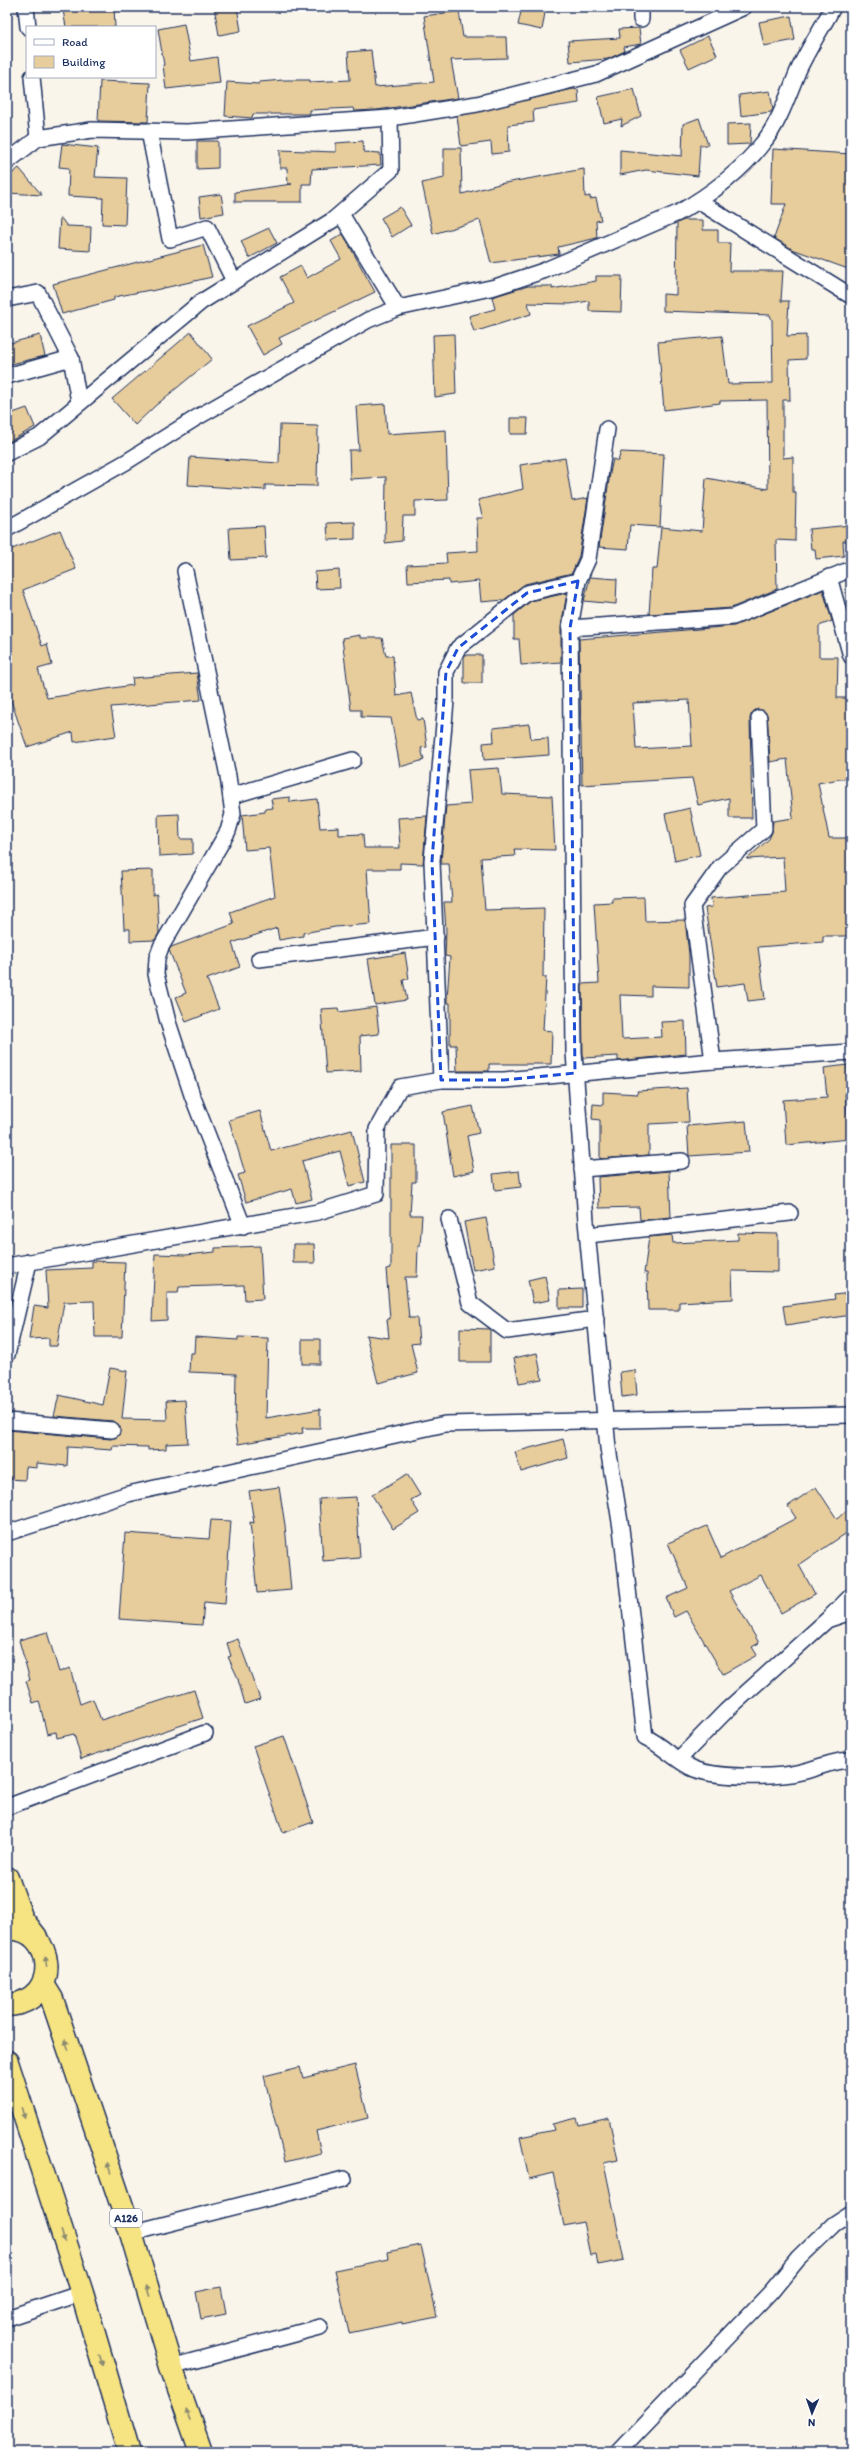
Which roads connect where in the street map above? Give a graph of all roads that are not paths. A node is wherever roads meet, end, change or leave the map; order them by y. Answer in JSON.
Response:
{"nodes":[{"id":1,"x":26,"y":7,"type":"edge"},
{"id":2,"x":744,"y":7,"type":"edge"},
{"id":3,"x":833,"y":7,"type":"edge"},
{"id":4,"x":28,"y":26,"type":"edge"},
{"id":5,"x":32,"y":78,"type":"edge"},
{"id":6,"x":390,"y":118,"type":"junction"},
{"id":7,"x":149,"y":131,"type":"junction"},
{"id":8,"x":38,"y":138,"type":"junction"},
{"id":9,"x":7,"y":162,"type":"edge"},
{"id":10,"x":698,"y":201,"type":"junction"},
{"id":11,"x":341,"y":214,"type":"junction"},
{"id":12,"x":234,"y":281,"type":"junction"},
{"id":13,"x":851,"y":296,"type":"edge"},
{"id":14,"x":7,"y":299,"type":"edge"},
{"id":15,"x":398,"y":308,"type":"junction"},
{"id":16,"x":71,"y":358,"type":"junction"},
{"id":17,"x":7,"y":376,"type":"edge"},
{"id":18,"x":79,"y":402,"type":"junction"},
{"id":19,"x":607,"y":429,"type":"dead end"},
{"id":20,"x":7,"y":453,"type":"edge"},
{"id":21,"x":7,"y":529,"type":"edge"},
{"id":22,"x":851,"y":568,"type":"edge"},
{"id":23,"x":186,"y":571,"type":"dead end"},
{"id":24,"x":829,"y":577,"type":"junction"},
{"id":25,"x":578,"y":582,"type":"junction"},
{"id":26,"x":570,"y":628,"type":"junction"},
{"id":27,"x":851,"y":656,"type":"edge"},
{"id":28,"x":759,"y":718,"type":"dead end"},
{"id":29,"x":353,"y":760,"type":"dead end"},
{"id":30,"x":231,"y":796,"type":"junction"},
{"id":31,"x":436,"y":937,"type":"junction"},
{"id":32,"x":259,"y":959,"type":"dead end"},
{"id":33,"x":851,"y":1052,"type":"edge"},
{"id":34,"x":713,"y":1061,"type":"junction"},
{"id":35,"x":575,"y":1073,"type":"junction"},
{"id":36,"x":441,"y":1080,"type":"junction"},
{"id":37,"x":682,"y":1161,"type":"dead end"},
{"id":38,"x":582,"y":1169,"type":"junction"},
{"id":39,"x":790,"y":1213,"type":"dead end"},
{"id":40,"x":449,"y":1219,"type":"dead end"},
{"id":41,"x":243,"y":1226,"type":"junction"},
{"id":42,"x":588,"y":1235,"type":"junction"},
{"id":43,"x":29,"y":1262,"type":"junction"},
{"id":44,"x":7,"y":1266,"type":"edge"},
{"id":45,"x":596,"y":1319,"type":"junction"},
{"id":46,"x":7,"y":1355,"type":"edge"},
{"id":47,"x":851,"y":1415,"type":"edge"},
{"id":48,"x":7,"y":1421,"type":"edge"},
{"id":49,"x":606,"y":1421,"type":"junction"},
{"id":50,"x":112,"y":1430,"type":"dead end"},
{"id":51,"x":7,"y":1533,"type":"edge"},
{"id":52,"x":851,"y":1596,"type":"edge"},
{"id":53,"x":851,"y":1612,"type":"edge"},
{"id":54,"x":827,"y":1620,"type":"junction"},
{"id":55,"x":205,"y":1734,"type":"dead end"},
{"id":56,"x":679,"y":1759,"type":"junction"},
{"id":57,"x":851,"y":1760,"type":"edge"},
{"id":58,"x":7,"y":1807,"type":"edge"},
{"id":59,"x":7,"y":1878,"type":"edge"},
{"id":60,"x":7,"y":1929,"type":"edge"},
{"id":61,"x":36,"y":1938,"type":"junction"},
{"id":62,"x":44,"y":1986,"type":"junction"},
{"id":63,"x":7,"y":2005,"type":"edge"},
{"id":64,"x":7,"y":2062,"type":"edge"},
{"id":65,"x":344,"y":2179,"type":"dead end"},
{"id":66,"x":851,"y":2213,"type":"edge"},
{"id":67,"x":131,"y":2233,"type":"junction"},
{"id":68,"x":82,"y":2293,"type":"junction"},
{"id":69,"x":7,"y":2318,"type":"edge"},
{"id":70,"x":320,"y":2327,"type":"dead end"},
{"id":71,"x":171,"y":2367,"type":"junction"},
{"id":72,"x":129,"y":2452,"type":"edge"},
{"id":73,"x":201,"y":2452,"type":"edge"},
{"id":74,"x":618,"y":2452,"type":"edge"}],
"edges":[{"from":1,"to":4,"type":"street"},
{"from":2,"to":6,"type":"street"},
{"from":3,"to":10,"type":"street"},
{"from":5,"to":8,"type":"street"},
{"from":6,"to":7,"type":"street"},
{"from":6,"to":11,"type":"street"},
{"from":7,"to":8,"type":"street"},
{"from":7,"to":12,"type":"street"},
{"from":8,"to":9,"type":"street"},
{"from":10,"to":13,"type":"street"},
{"from":10,"to":15,"type":"street"},
{"from":11,"to":12,"type":"street"},
{"from":11,"to":15,"type":"street"},
{"from":12,"to":18,"type":"street"},
{"from":14,"to":16,"type":"street"},
{"from":15,"to":21,"type":"street"},
{"from":16,"to":17,"type":"street"},
{"from":16,"to":18,"type":"street"},
{"from":18,"to":20,"type":"street"},
{"from":19,"to":25,"type":"street"},
{"from":22,"to":24,"type":"street"},
{"from":23,"to":30,"type":"street"},
{"from":24,"to":26,"type":"street"},
{"from":24,"to":27,"type":"street"},
{"from":25,"to":26,"type":"street"},
{"from":25,"to":31,"type":"street"},
{"from":26,"to":35,"type":"street"},
{"from":28,"to":34,"type":"street"},
{"from":29,"to":30,"type":"street"},
{"from":30,"to":41,"type":"street"},
{"from":31,"to":32,"type":"street"},
{"from":31,"to":36,"type":"street"},
{"from":33,"to":34,"type":"street"},
{"from":34,"to":35,"type":"street"},
{"from":35,"to":36,"type":"street"},
{"from":35,"to":38,"type":"street"},
{"from":36,"to":41,"type":"street"},
{"from":37,"to":38,"type":"street"},
{"from":38,"to":42,"type":"street"},
{"from":39,"to":42,"type":"street"},
{"from":40,"to":45,"type":"street"},
{"from":41,"to":43,"type":"street"},
{"from":42,"to":45,"type":"street"},
{"from":43,"to":44,"type":"street"},
{"from":43,"to":46,"type":"street"},
{"from":45,"to":49,"type":"street"},
{"from":47,"to":49,"type":"street"},
{"from":48,"to":50,"type":"street"},
{"from":49,"to":51,"type":"street"},
{"from":49,"to":56,"type":"street"},
{"from":52,"to":54,"type":"street"},
{"from":53,"to":54,"type":"street"},
{"from":54,"to":56,"type":"street"},
{"from":55,"to":58,"type":"street"},
{"from":56,"to":57,"type":"street"},
{"from":59,"to":61,"type":"highway"},
{"from":60,"to":61,"type":"highway"},
{"from":62,"to":61,"type":"highway","one_way":true},
{"from":62,"to":63,"type":"highway"},
{"from":67,"to":62,"type":"highway","number":"A126","one_way":true},
{"from":64,"to":68,"type":"highway","one_way":true},
{"from":65,"to":67,"type":"street"},
{"from":66,"to":74,"type":"street"},
{"from":71,"to":67,"type":"highway","number":"A126","one_way":true},
{"from":68,"to":69,"type":"street"},
{"from":68,"to":72,"type":"highway","one_way":true},
{"from":70,"to":71,"type":"street"},
{"from":73,"to":71,"type":"highway","number":"A126","one_way":true}]}
